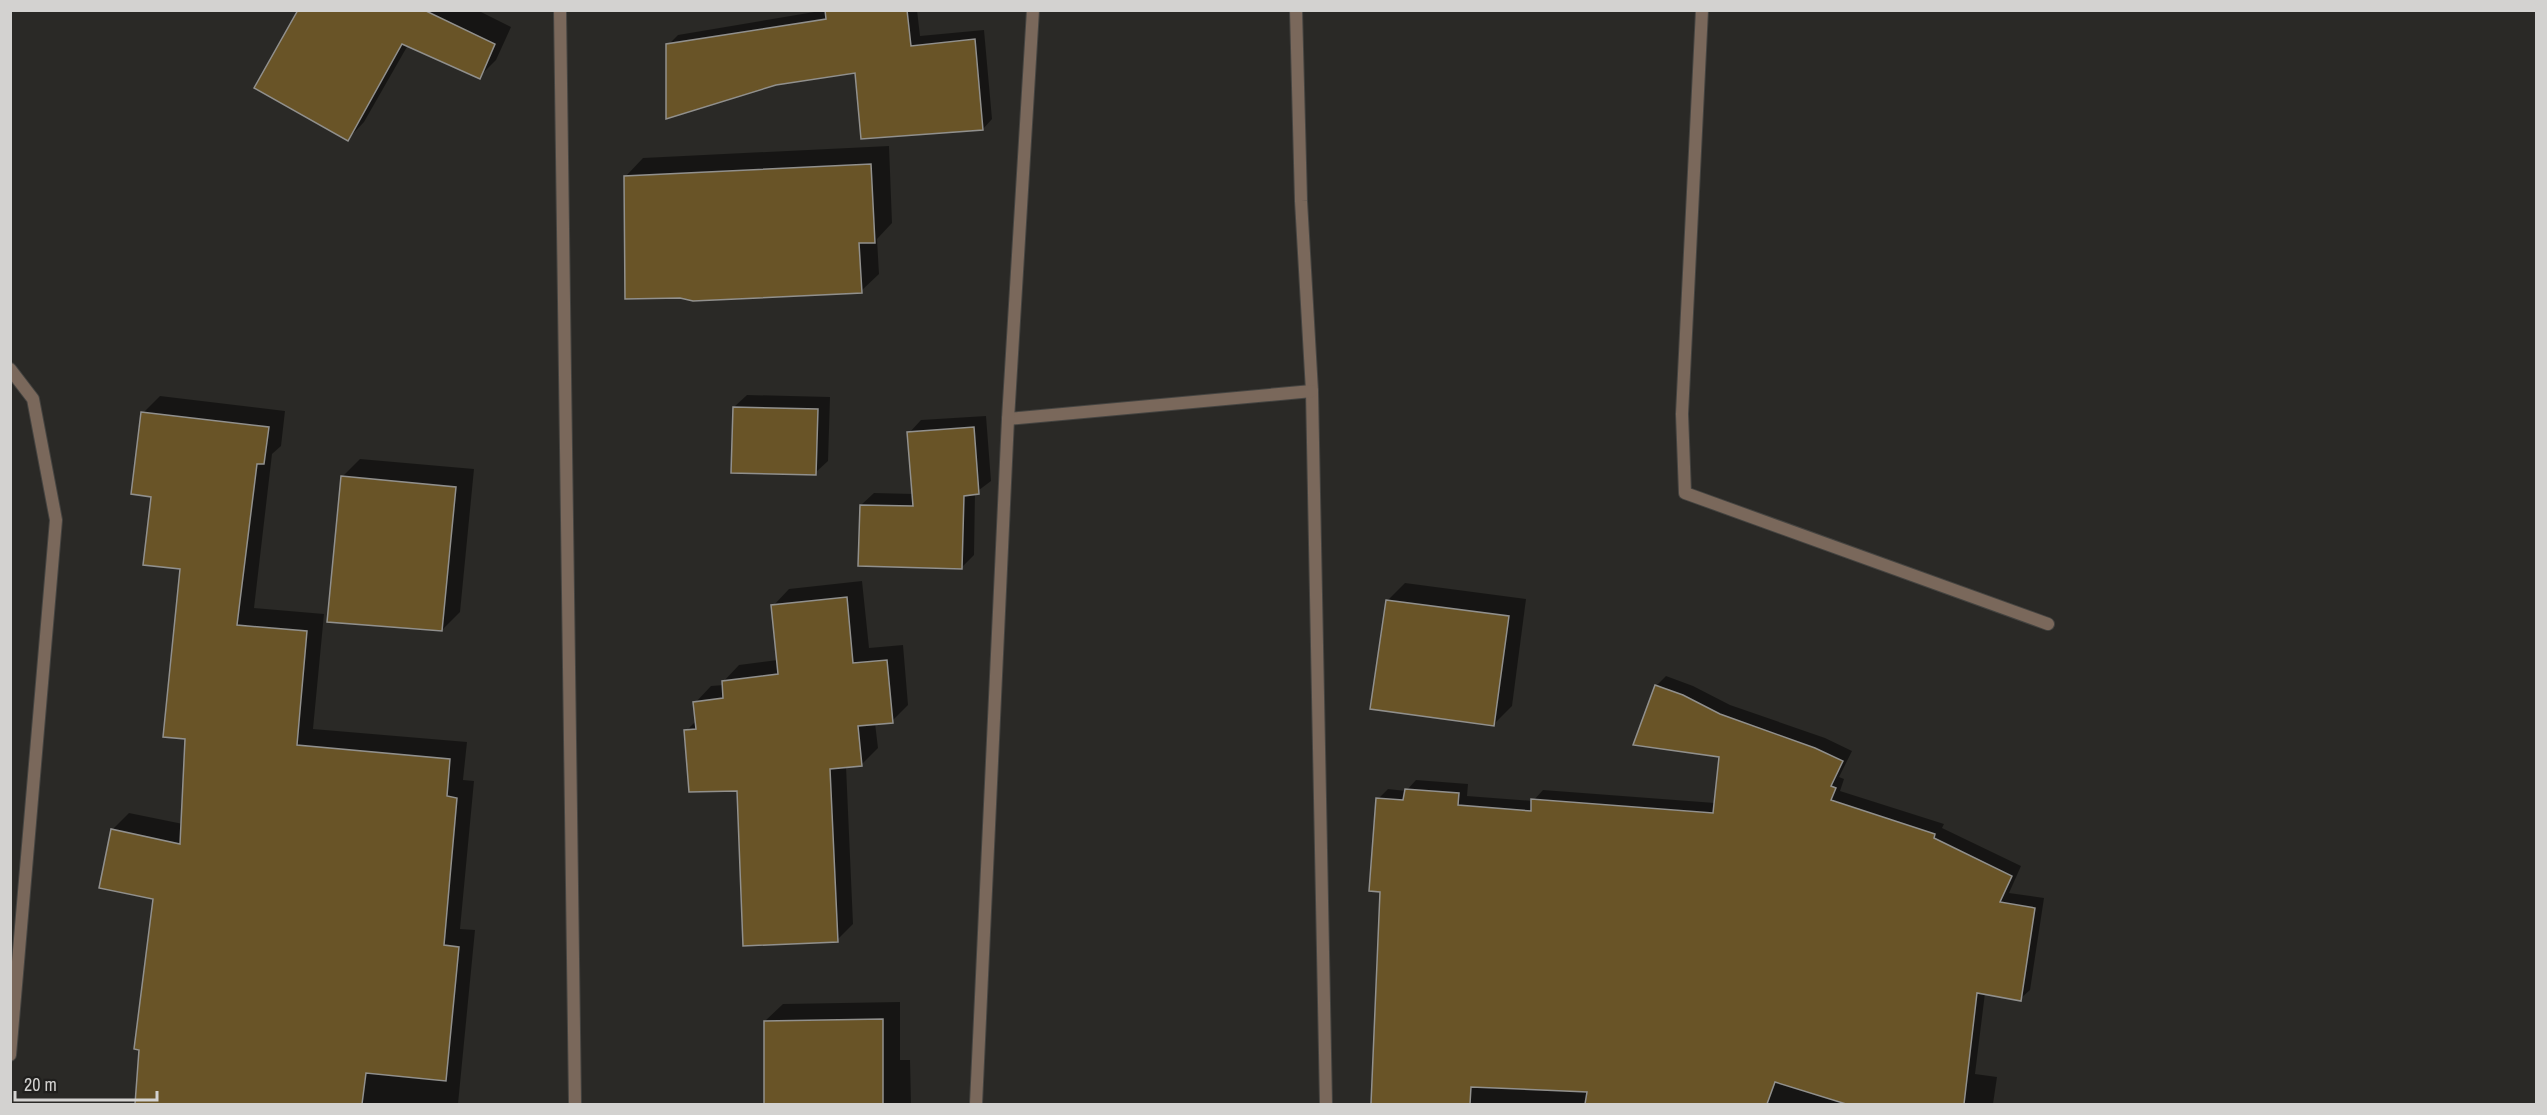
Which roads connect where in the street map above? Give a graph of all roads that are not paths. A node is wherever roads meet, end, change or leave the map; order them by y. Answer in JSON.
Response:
{"nodes":[{"id":1,"x":560,"y":10,"type":"edge"},
{"id":2,"x":1033,"y":10,"type":"edge"},
{"id":3,"x":1296,"y":10,"type":"edge"},
{"id":4,"x":1702,"y":10,"type":"edge"},
{"id":5,"x":10,"y":369,"type":"edge"},
{"id":6,"x":1312,"y":391,"type":"junction"},
{"id":7,"x":1008,"y":419,"type":"junction"},
{"id":8,"x":2048,"y":624,"type":"dead end"},
{"id":9,"x":10,"y":1055,"type":"edge"},
{"id":10,"x":575,"y":1104,"type":"edge"},
{"id":11,"x":976,"y":1104,"type":"edge"},
{"id":12,"x":1326,"y":1104,"type":"edge"}],
"edges":[{"from":1,"to":10,"type":"street"},
{"from":2,"to":7,"type":"street"},
{"from":3,"to":6,"type":"street"},
{"from":4,"to":8,"type":"street"},
{"from":5,"to":9,"type":"street"},
{"from":6,"to":7,"type":"street"},
{"from":6,"to":12,"type":"street"},
{"from":7,"to":11,"type":"street"}]}
